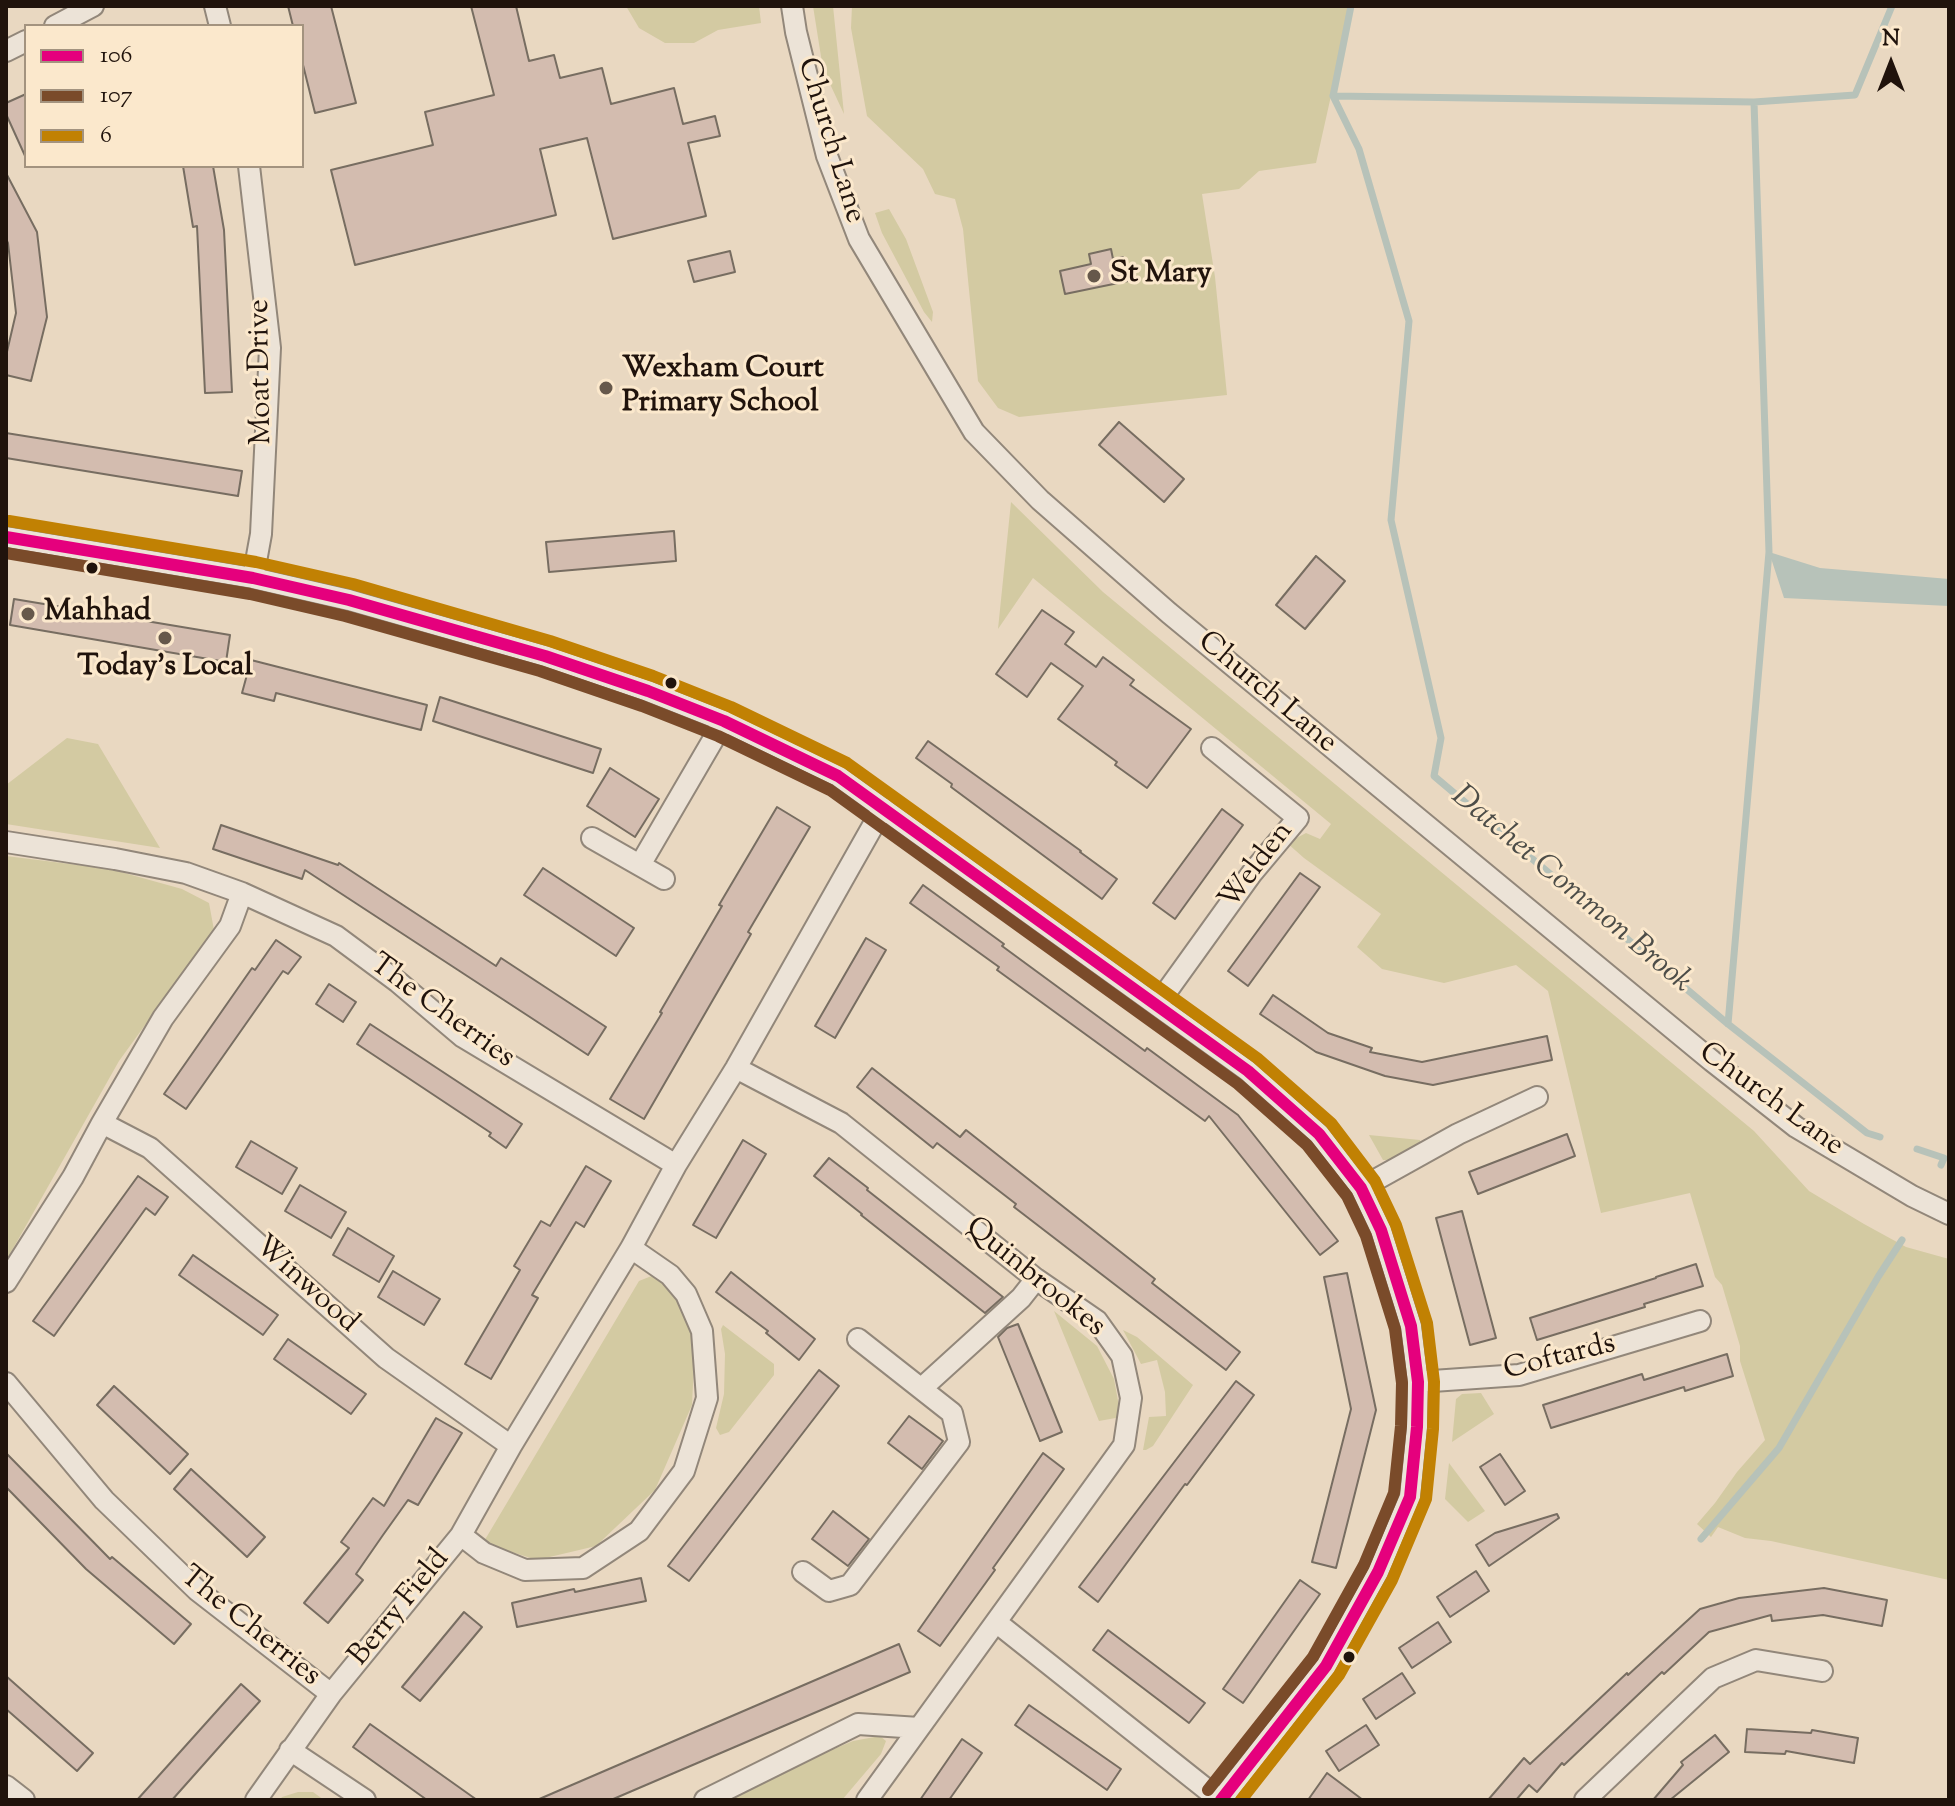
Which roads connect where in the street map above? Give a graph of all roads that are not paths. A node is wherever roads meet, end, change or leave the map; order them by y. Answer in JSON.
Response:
{"nodes":[{"id":1,"x":93,"y":6,"type":"edge"},
{"id":2,"x":792,"y":6,"type":"edge"},
{"id":3,"x":59,"y":24,"type":"edge"},
{"id":4,"x":6,"y":27,"type":"edge"},
{"id":5,"x":15,"y":46,"type":"edge"},
{"id":6,"x":249,"y":168,"type":"edge"},
{"id":7,"x":6,"y":537,"type":"edge"},
{"id":8,"x":253,"y":578,"type":"junction"},
{"id":9,"x":724,"y":721,"type":"junction"},
{"id":10,"x":1212,"y":748,"type":"dead end"},
{"id":11,"x":883,"y":808,"type":"junction"},
{"id":12,"x":592,"y":838,"type":"dead end"},
{"id":13,"x":6,"y":842,"type":"edge"},
{"id":14,"x":640,"y":865,"type":"junction"},
{"id":15,"x":664,"y":879,"type":"dead end"},
{"id":16,"x":242,"y":893,"type":"junction"},
{"id":17,"x":1157,"y":1005,"type":"junction"},
{"id":18,"x":736,"y":1068,"type":"junction"},
{"id":19,"x":1537,"y":1097,"type":"dead end"},
{"id":20,"x":102,"y":1123,"type":"junction"},
{"id":21,"x":676,"y":1165,"type":"junction"},
{"id":22,"x":1361,"y":1188,"type":"junction"},
{"id":23,"x":1949,"y":1214,"type":"edge"},
{"id":24,"x":631,"y":1248,"type":"junction"},
{"id":25,"x":1036,"y":1279,"type":"junction"},
{"id":26,"x":6,"y":1282,"type":"edge"},
{"id":27,"x":1700,"y":1321,"type":"dead end"},
{"id":28,"x":858,"y":1339,"type":"dead end"},
{"id":29,"x":1418,"y":1382,"type":"junction"},
{"id":30,"x":6,"y":1383,"type":"edge"},
{"id":31,"x":922,"y":1388,"type":"junction"},
{"id":32,"x":511,"y":1446,"type":"junction"},
{"id":33,"x":461,"y":1535,"type":"junction"},
{"id":34,"x":803,"y":1572,"type":"dead end"},
{"id":35,"x":996,"y":1622,"type":"junction"},
{"id":36,"x":1822,"y":1671,"type":"dead end"},
{"id":37,"x":331,"y":1694,"type":"junction"},
{"id":38,"x":919,"y":1728,"type":"junction"},
{"id":39,"x":290,"y":1750,"type":"junction"},
{"id":40,"x":6,"y":1786,"type":"edge"},
{"id":41,"x":24,"y":1800,"type":"edge"},
{"id":42,"x":256,"y":1800,"type":"edge"},
{"id":43,"x":365,"y":1800,"type":"edge"},
{"id":44,"x":705,"y":1800,"type":"edge"},
{"id":45,"x":867,"y":1800,"type":"edge"},
{"id":46,"x":1220,"y":1800,"type":"edge"},
{"id":47,"x":1585,"y":1800,"type":"edge"}],
"edges":[{"from":1,"to":3,"type":"street"},
{"from":2,"to":23,"type":"street","name":"Church Lane"},
{"from":4,"to":5,"type":"street"},
{"from":6,"to":8,"type":"street","name":"Moat Drive"},
{"from":7,"to":8,"type":"street"},
{"from":8,"to":9,"type":"street"},
{"from":9,"to":11,"type":"street"},
{"from":9,"to":14,"type":"street"},
{"from":10,"to":17,"type":"street","name":"Welden"},
{"from":11,"to":17,"type":"street"},
{"from":11,"to":18,"type":"street","name":"Berry Field"},
{"from":12,"to":14,"type":"street"},
{"from":13,"to":16,"type":"street","name":"The Cherries"},
{"from":14,"to":15,"type":"street"},
{"from":16,"to":20,"type":"street"},
{"from":16,"to":21,"type":"street","name":"The Cherries"},
{"from":17,"to":22,"type":"street"},
{"from":18,"to":21,"type":"street","name":"Berry Field"},
{"from":18,"to":25,"type":"street","name":"Quinbrookes"},
{"from":19,"to":22,"type":"street"},
{"from":20,"to":26,"type":"street"},
{"from":20,"to":32,"type":"street","name":"Winwood"},
{"from":21,"to":24,"type":"street","name":"Berry Field"},
{"from":22,"to":29,"type":"street"},
{"from":24,"to":32,"type":"street","name":"Berry Field"},
{"from":24,"to":33,"type":"street","name":"Berry Field"},
{"from":25,"to":31,"type":"street"},
{"from":25,"to":35,"type":"street","name":"Quinbrookes"},
{"from":27,"to":29,"type":"street","name":"Coftards"},
{"from":28,"to":31,"type":"street"},
{"from":29,"to":46,"type":"street"},
{"from":30,"to":37,"type":"street","name":"The Cherries"},
{"from":31,"to":34,"type":"street"},
{"from":32,"to":33,"type":"street","name":"Berry Field"},
{"from":33,"to":37,"type":"street","name":"Berry Field"},
{"from":35,"to":38,"type":"street","name":"Quinbrookes"},
{"from":35,"to":46,"type":"street"},
{"from":36,"to":47,"type":"street"},
{"from":37,"to":39,"type":"street","name":"Berry Field"},
{"from":38,"to":44,"type":"street"},
{"from":38,"to":45,"type":"street","name":"Quinbrookes"},
{"from":39,"to":42,"type":"street","name":"Berry Field"},
{"from":39,"to":43,"type":"street"},
{"from":40,"to":41,"type":"street"}]}
